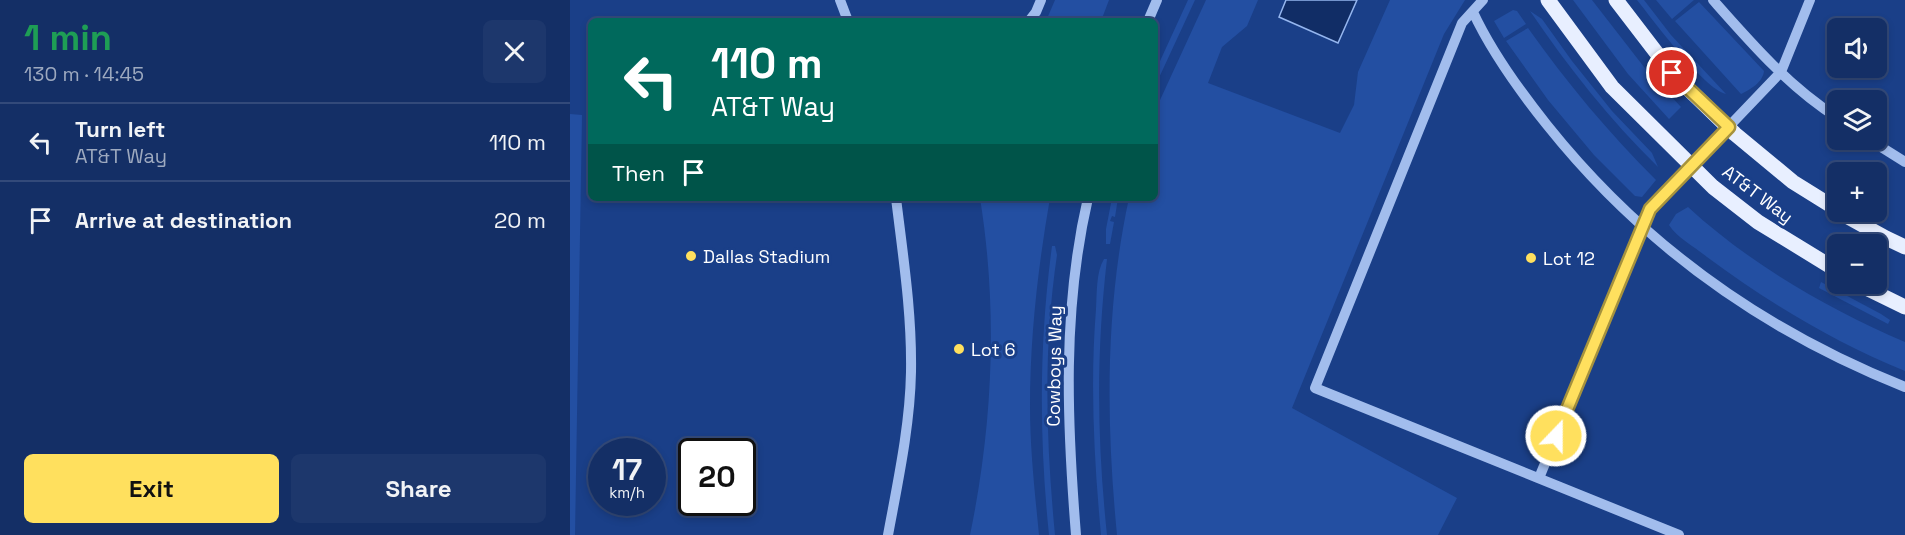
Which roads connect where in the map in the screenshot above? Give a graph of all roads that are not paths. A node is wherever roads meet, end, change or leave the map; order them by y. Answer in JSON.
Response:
{"nodes":[{"id":1,"x":840,"y":0,"type":"edge"},
{"id":2,"x":1041,"y":0,"type":"edge"},
{"id":3,"x":1157,"y":0,"type":"edge"},
{"id":4,"x":1483,"y":0,"type":"edge"},
{"id":5,"x":1548,"y":0,"type":"edge"},
{"id":6,"x":1616,"y":0,"type":"edge"},
{"id":7,"x":1713,"y":0,"type":"edge"},
{"id":8,"x":1810,"y":0,"type":"edge"},
{"id":9,"x":1473,"y":12,"type":"junction"},
{"id":10,"x":847,"y":18,"type":"edge"},
{"id":11,"x":1031,"y":18,"type":"edge"},
{"id":12,"x":1149,"y":18,"type":"edge"},
{"id":13,"x":1780,"y":72,"type":"junction"},
{"id":14,"x":1827,"y":111,"type":"edge"},
{"id":15,"x":1729,"y":127,"type":"junction"},
{"id":16,"x":1886,"y":150,"type":"edge"},
{"id":17,"x":1905,"y":162,"type":"edge"},
{"id":18,"x":1692,"y":166,"type":"junction"},
{"id":19,"x":897,"y":201,"type":"edge"},
{"id":20,"x":1087,"y":201,"type":"edge"},
{"id":21,"x":1827,"y":204,"type":"edge"},
{"id":22,"x":1858,"y":222,"type":"edge"},
{"id":23,"x":1642,"y":227,"type":"junction"},
{"id":24,"x":1905,"y":247,"type":"edge"},
{"id":25,"x":1827,"y":264,"type":"edge"},
{"id":26,"x":1878,"y":294,"type":"edge"},
{"id":27,"x":1905,"y":307,"type":"edge"},
{"id":28,"x":1905,"y":387,"type":"edge"},
{"id":29,"x":1539,"y":478,"type":"junction"},
{"id":30,"x":888,"y":535,"type":"edge"},
{"id":31,"x":1076,"y":535,"type":"edge"},
{"id":32,"x":1679,"y":535,"type":"edge"}],
"edges":[{"from":1,"to":10,"type":"street"},
{"from":2,"to":11,"type":"street"},
{"from":3,"to":12,"type":"street"},
{"from":4,"to":9,"type":"street"},
{"from":5,"to":18,"type":"main road","name":"AT&T Way"},
{"from":6,"to":15,"type":"main road","name":"AT&T Way"},
{"from":7,"to":13,"type":"street"},
{"from":8,"to":13,"type":"street"},
{"from":9,"to":23,"type":"street"},
{"from":9,"to":29,"type":"street"},
{"from":13,"to":14,"type":"street"},
{"from":13,"to":15,"type":"street"},
{"from":15,"to":18,"type":"street"},
{"from":15,"to":21,"type":"main road","name":"AT&T Way"},
{"from":16,"to":17,"type":"street"},
{"from":18,"to":23,"type":"street"},
{"from":18,"to":25,"type":"main road","name":"AT&T Way"},
{"from":19,"to":30,"type":"street"},
{"from":20,"to":31,"type":"street","name":"Cowboys Way"},
{"from":22,"to":24,"type":"main road","name":"AT&T Way"},
{"from":23,"to":28,"type":"street"},
{"from":23,"to":29,"type":"street"},
{"from":26,"to":27,"type":"main road"},
{"from":29,"to":32,"type":"street"}]}
